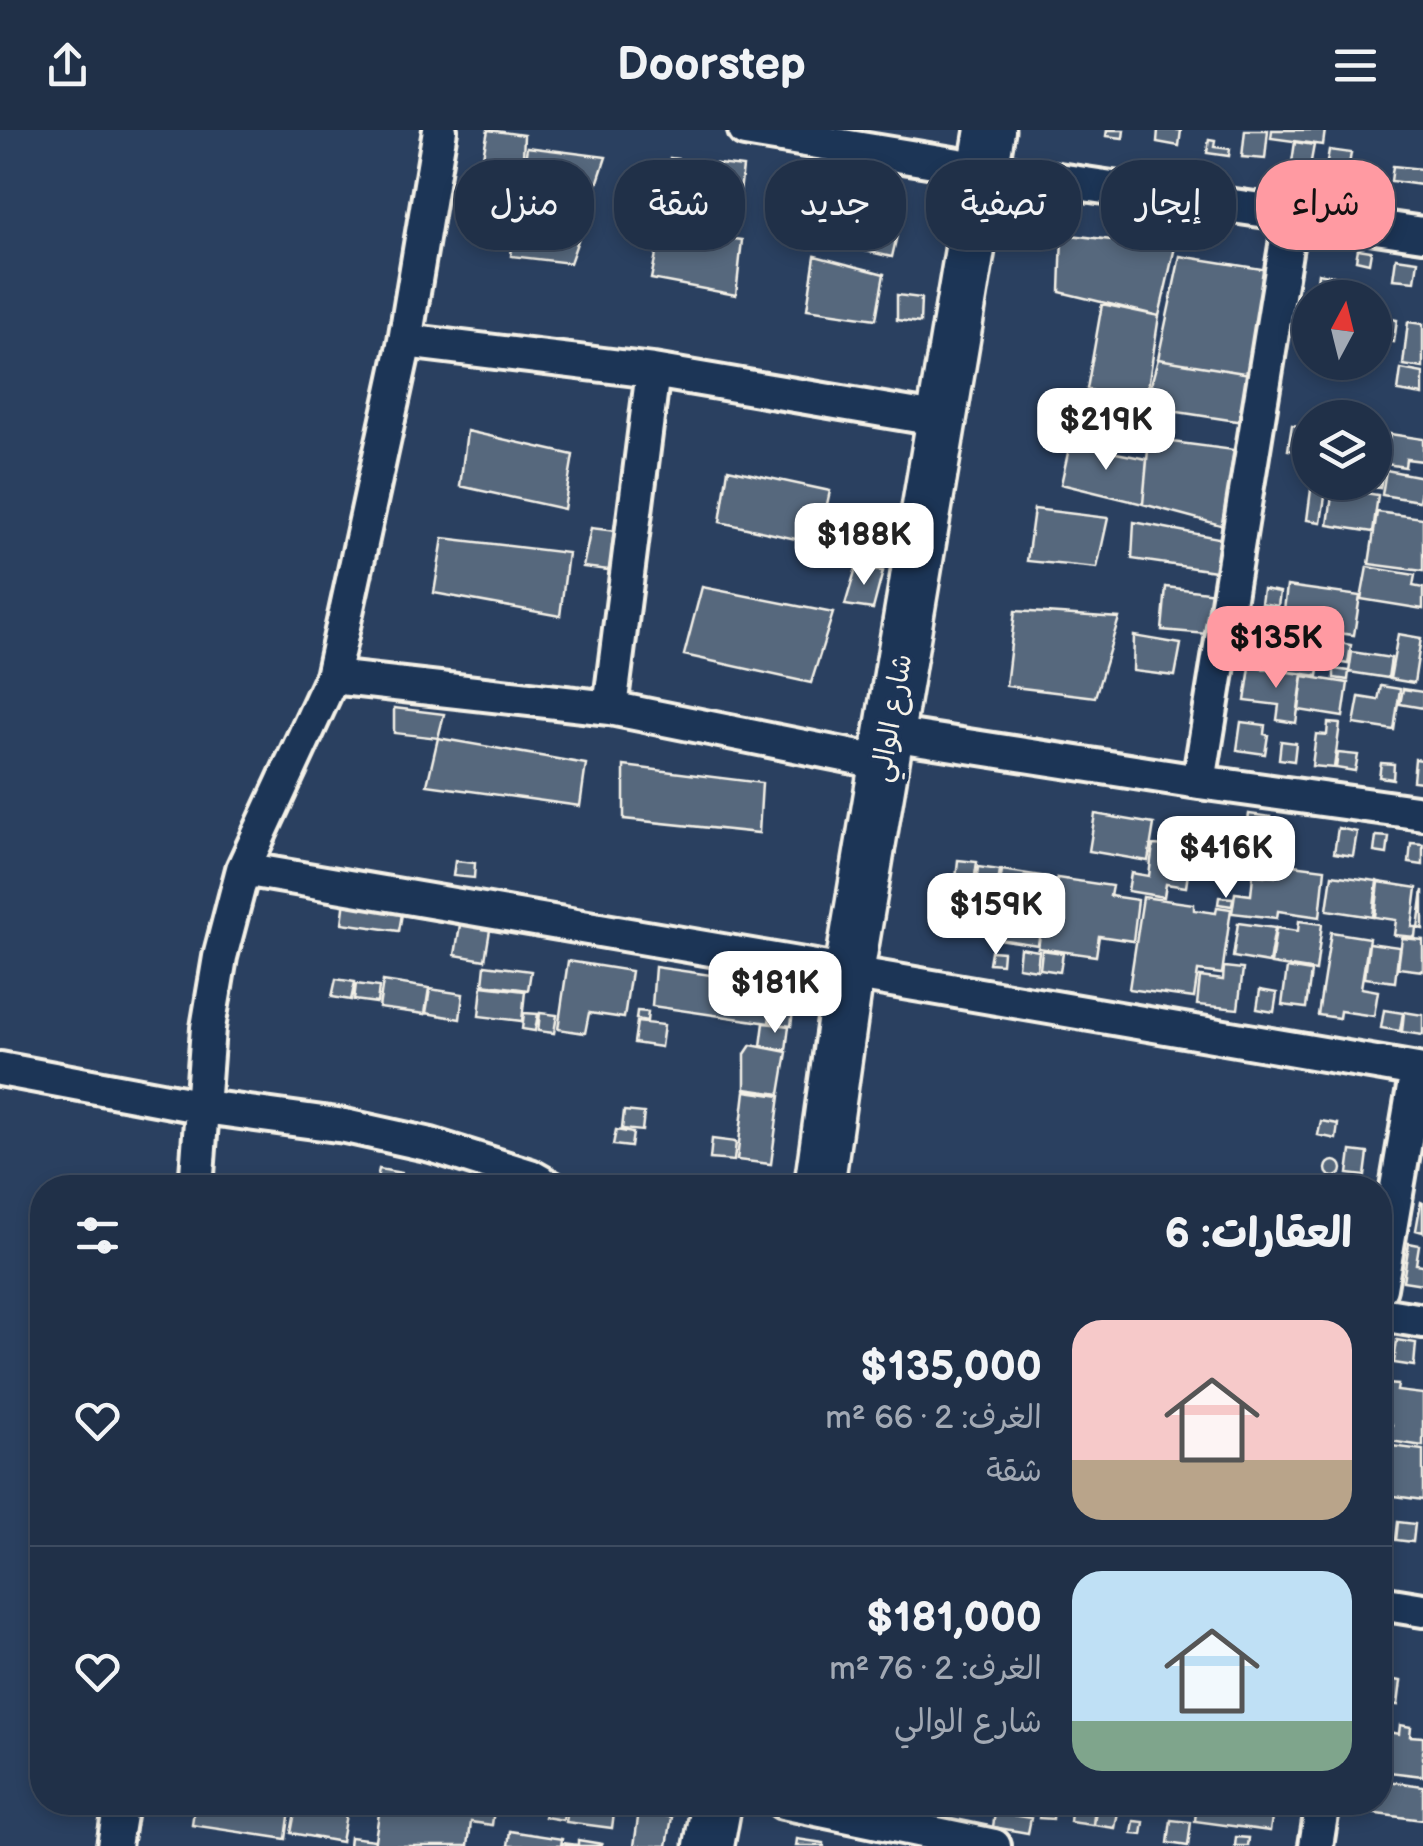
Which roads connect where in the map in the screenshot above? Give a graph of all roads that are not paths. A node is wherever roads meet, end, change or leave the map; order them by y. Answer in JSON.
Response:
{"nodes":[{"id":1,"x":440,"y":130,"type":"edge"},
{"id":2,"x":745,"y":130,"type":"edge"},
{"id":3,"x":986,"y":150,"type":"edge"},
{"id":4,"x":1256,"y":207,"type":"edge"},
{"id":5,"x":1395,"y":230,"type":"edge"},
{"id":6,"x":1423,"y":234,"type":"edge"},
{"id":7,"x":1285,"y":250,"type":"edge"},
{"id":8,"x":405,"y":342,"type":"junction"},
{"id":9,"x":653,"y":371,"type":"junction"},
{"id":10,"x":942,"y":420,"type":"junction"},
{"id":11,"x":332,"y":677,"type":"junction"},
{"id":12,"x":610,"y":708,"type":"junction"},
{"id":13,"x":887,"y":749,"type":"junction"},
{"id":14,"x":1199,"y":782,"type":"junction"},
{"id":15,"x":1423,"y":814,"type":"edge"},
{"id":16,"x":243,"y":870,"type":"junction"},
{"id":17,"x":850,"y":973,"type":"junction"},
{"id":18,"x":0,"y":1070,"type":"edge"},
{"id":19,"x":1420,"y":1070,"type":"edge"},
{"id":20,"x":204,"y":1107,"type":"junction"},
{"id":21,"x":197,"y":1175,"type":"edge"},
{"id":22,"x":527,"y":1175,"type":"edge"},
{"id":23,"x":822,"y":1175,"type":"edge"},
{"id":24,"x":1392,"y":1223,"type":"edge"},
{"id":25,"x":1392,"y":1316,"type":"edge"},
{"id":26,"x":1423,"y":1322,"type":"edge"},
{"id":27,"x":1392,"y":1604,"type":"edge"},
{"id":28,"x":1423,"y":1610,"type":"edge"},
{"id":29,"x":119,"y":1815,"type":"edge"},
{"id":30,"x":715,"y":1815,"type":"edge"},
{"id":31,"x":845,"y":1815,"type":"edge"},
{"id":32,"x":1322,"y":1815,"type":"edge"},
{"id":33,"x":114,"y":1846,"type":"edge"},
{"id":34,"x":709,"y":1846,"type":"edge"},
{"id":35,"x":994,"y":1846,"type":"edge"},
{"id":36,"x":1316,"y":1846,"type":"edge"}],
"edges":[{"from":1,"to":8,"type":"street"},
{"from":2,"to":3,"type":"street"},
{"from":3,"to":4,"type":"street"},
{"from":3,"to":10,"type":"main road","name":"شارع الوالي"},
{"from":5,"to":6,"type":"street"},
{"from":7,"to":14,"type":"street"},
{"from":8,"to":9,"type":"street"},
{"from":8,"to":11,"type":"street"},
{"from":9,"to":10,"type":"street"},
{"from":9,"to":12,"type":"street"},
{"from":10,"to":13,"type":"main road","name":"شارع الوالي"},
{"from":11,"to":12,"type":"street"},
{"from":11,"to":16,"type":"street"},
{"from":12,"to":13,"type":"street"},
{"from":13,"to":14,"type":"street"},
{"from":13,"to":17,"type":"main road","name":"شارع الوالي"},
{"from":14,"to":15,"type":"street"},
{"from":16,"to":17,"type":"street"},
{"from":16,"to":20,"type":"street"},
{"from":17,"to":19,"type":"street"},
{"from":17,"to":23,"type":"main road","name":"شارع الوالي"},
{"from":18,"to":20,"type":"street"},
{"from":19,"to":24,"type":"street"},
{"from":20,"to":21,"type":"street"},
{"from":20,"to":22,"type":"street"},
{"from":25,"to":26,"type":"street"},
{"from":27,"to":28,"type":"street"},
{"from":29,"to":33,"type":"street"},
{"from":30,"to":34,"type":"main road"},
{"from":31,"to":35,"type":"street"},
{"from":32,"to":36,"type":"street"}]}
